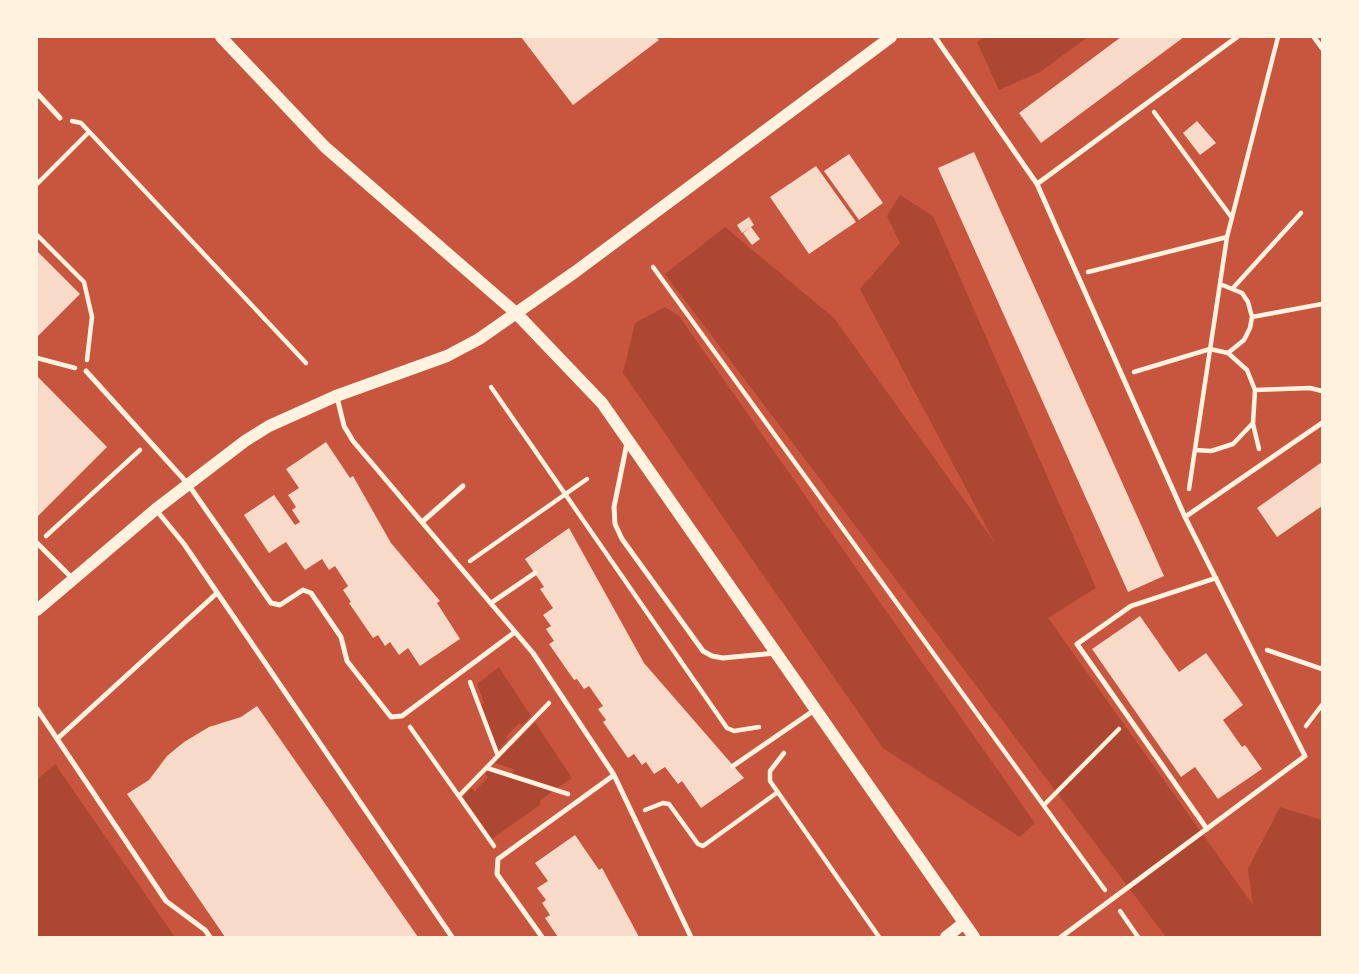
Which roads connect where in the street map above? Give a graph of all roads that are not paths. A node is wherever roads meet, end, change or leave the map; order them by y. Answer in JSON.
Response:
{"nodes":[{"id":1,"x":221,"y":37,"type":"edge"},
{"id":2,"x":891,"y":37,"type":"edge"},
{"id":3,"x":935,"y":37,"type":"edge"},
{"id":4,"x":1237,"y":37,"type":"edge"},
{"id":5,"x":1314,"y":37,"type":"edge"},
{"id":6,"x":1322,"y":48,"type":"edge"},
{"id":7,"x":37,"y":93,"type":"edge"},
{"id":8,"x":60,"y":118,"type":"road end"},
{"id":9,"x":1037,"y":184,"type":"junction"},
{"id":10,"x":516,"y":313,"type":"junction"},
{"id":11,"x":86,"y":371,"type":"road end"},
{"id":12,"x":336,"y":396,"type":"junction"},
{"id":13,"x":1322,"y":423,"type":"edge"},
{"id":14,"x":627,"y":439,"type":"junction"},
{"id":15,"x":188,"y":484,"type":"junction"},
{"id":16,"x":463,"y":486,"type":"dead end"},
{"id":17,"x":156,"y":509,"type":"junction"},
{"id":18,"x":1185,"y":517,"type":"junction"},
{"id":19,"x":422,"y":522,"type":"junction"},
{"id":20,"x":37,"y":544,"type":"edge"},
{"id":21,"x":535,"y":573,"type":"dead end"},
{"id":22,"x":1216,"y":578,"type":"junction"},
{"id":23,"x":73,"y":579,"type":"junction"},
{"id":24,"x":217,"y":593,"type":"junction"},
{"id":25,"x":491,"y":603,"type":"junction"},
{"id":26,"x":37,"y":610,"type":"edge"},
{"id":27,"x":515,"y":632,"type":"junction"},
{"id":28,"x":777,"y":653,"type":"junction"},
{"id":29,"x":37,"y":709,"type":"edge"},
{"id":30,"x":816,"y":709,"type":"junction"},
{"id":31,"x":57,"y":739,"type":"junction"},
{"id":32,"x":733,"y":766,"type":"dead end"},
{"id":33,"x":614,"y":775,"type":"junction"},
{"id":34,"x":1207,"y":829,"type":"junction"},
{"id":35,"x":964,"y":923,"type":"junction"},
{"id":36,"x":210,"y":937,"type":"edge"},
{"id":37,"x":452,"y":937,"type":"edge"},
{"id":38,"x":542,"y":937,"type":"edge"},
{"id":39,"x":691,"y":937,"type":"edge"},
{"id":40,"x":946,"y":937,"type":"edge"},
{"id":41,"x":974,"y":937,"type":"edge"},
{"id":42,"x":1061,"y":937,"type":"edge"}],
"edges":[{"from":1,"to":10,"type":"street"},
{"from":2,"to":10,"type":"street"},
{"from":3,"to":9,"type":"lane"},
{"from":4,"to":9,"type":"lane"},
{"from":5,"to":6,"type":"lane"},
{"from":7,"to":8,"type":"lane"},
{"from":9,"to":18,"type":"lane"},
{"from":10,"to":12,"type":"street"},
{"from":10,"to":14,"type":"street"},
{"from":11,"to":15,"type":"lane"},
{"from":12,"to":15,"type":"street"},
{"from":12,"to":19,"type":"lane"},
{"from":13,"to":18,"type":"lane"},
{"from":14,"to":28,"type":"street"},
{"from":14,"to":28,"type":"lane"},
{"from":15,"to":17,"type":"street"},
{"from":15,"to":27,"type":"lane"},
{"from":16,"to":19,"type":"lane"},
{"from":17,"to":23,"type":"street"},
{"from":17,"to":24,"type":"lane"},
{"from":18,"to":22,"type":"lane"},
{"from":19,"to":25,"type":"lane"},
{"from":20,"to":23,"type":"lane"},
{"from":21,"to":25,"type":"lane"},
{"from":22,"to":34,"type":"lane"},
{"from":22,"to":34,"type":"lane"},
{"from":23,"to":26,"type":"street"},
{"from":24,"to":31,"type":"lane"},
{"from":24,"to":37,"type":"lane"},
{"from":25,"to":27,"type":"lane"},
{"from":27,"to":33,"type":"lane"},
{"from":28,"to":30,"type":"street"},
{"from":29,"to":31,"type":"lane"},
{"from":30,"to":32,"type":"lane"},
{"from":30,"to":35,"type":"street"},
{"from":31,"to":36,"type":"lane"},
{"from":33,"to":38,"type":"lane"},
{"from":33,"to":39,"type":"lane"},
{"from":34,"to":42,"type":"lane"},
{"from":35,"to":40,"type":"street"},
{"from":35,"to":41,"type":"street"}]}
